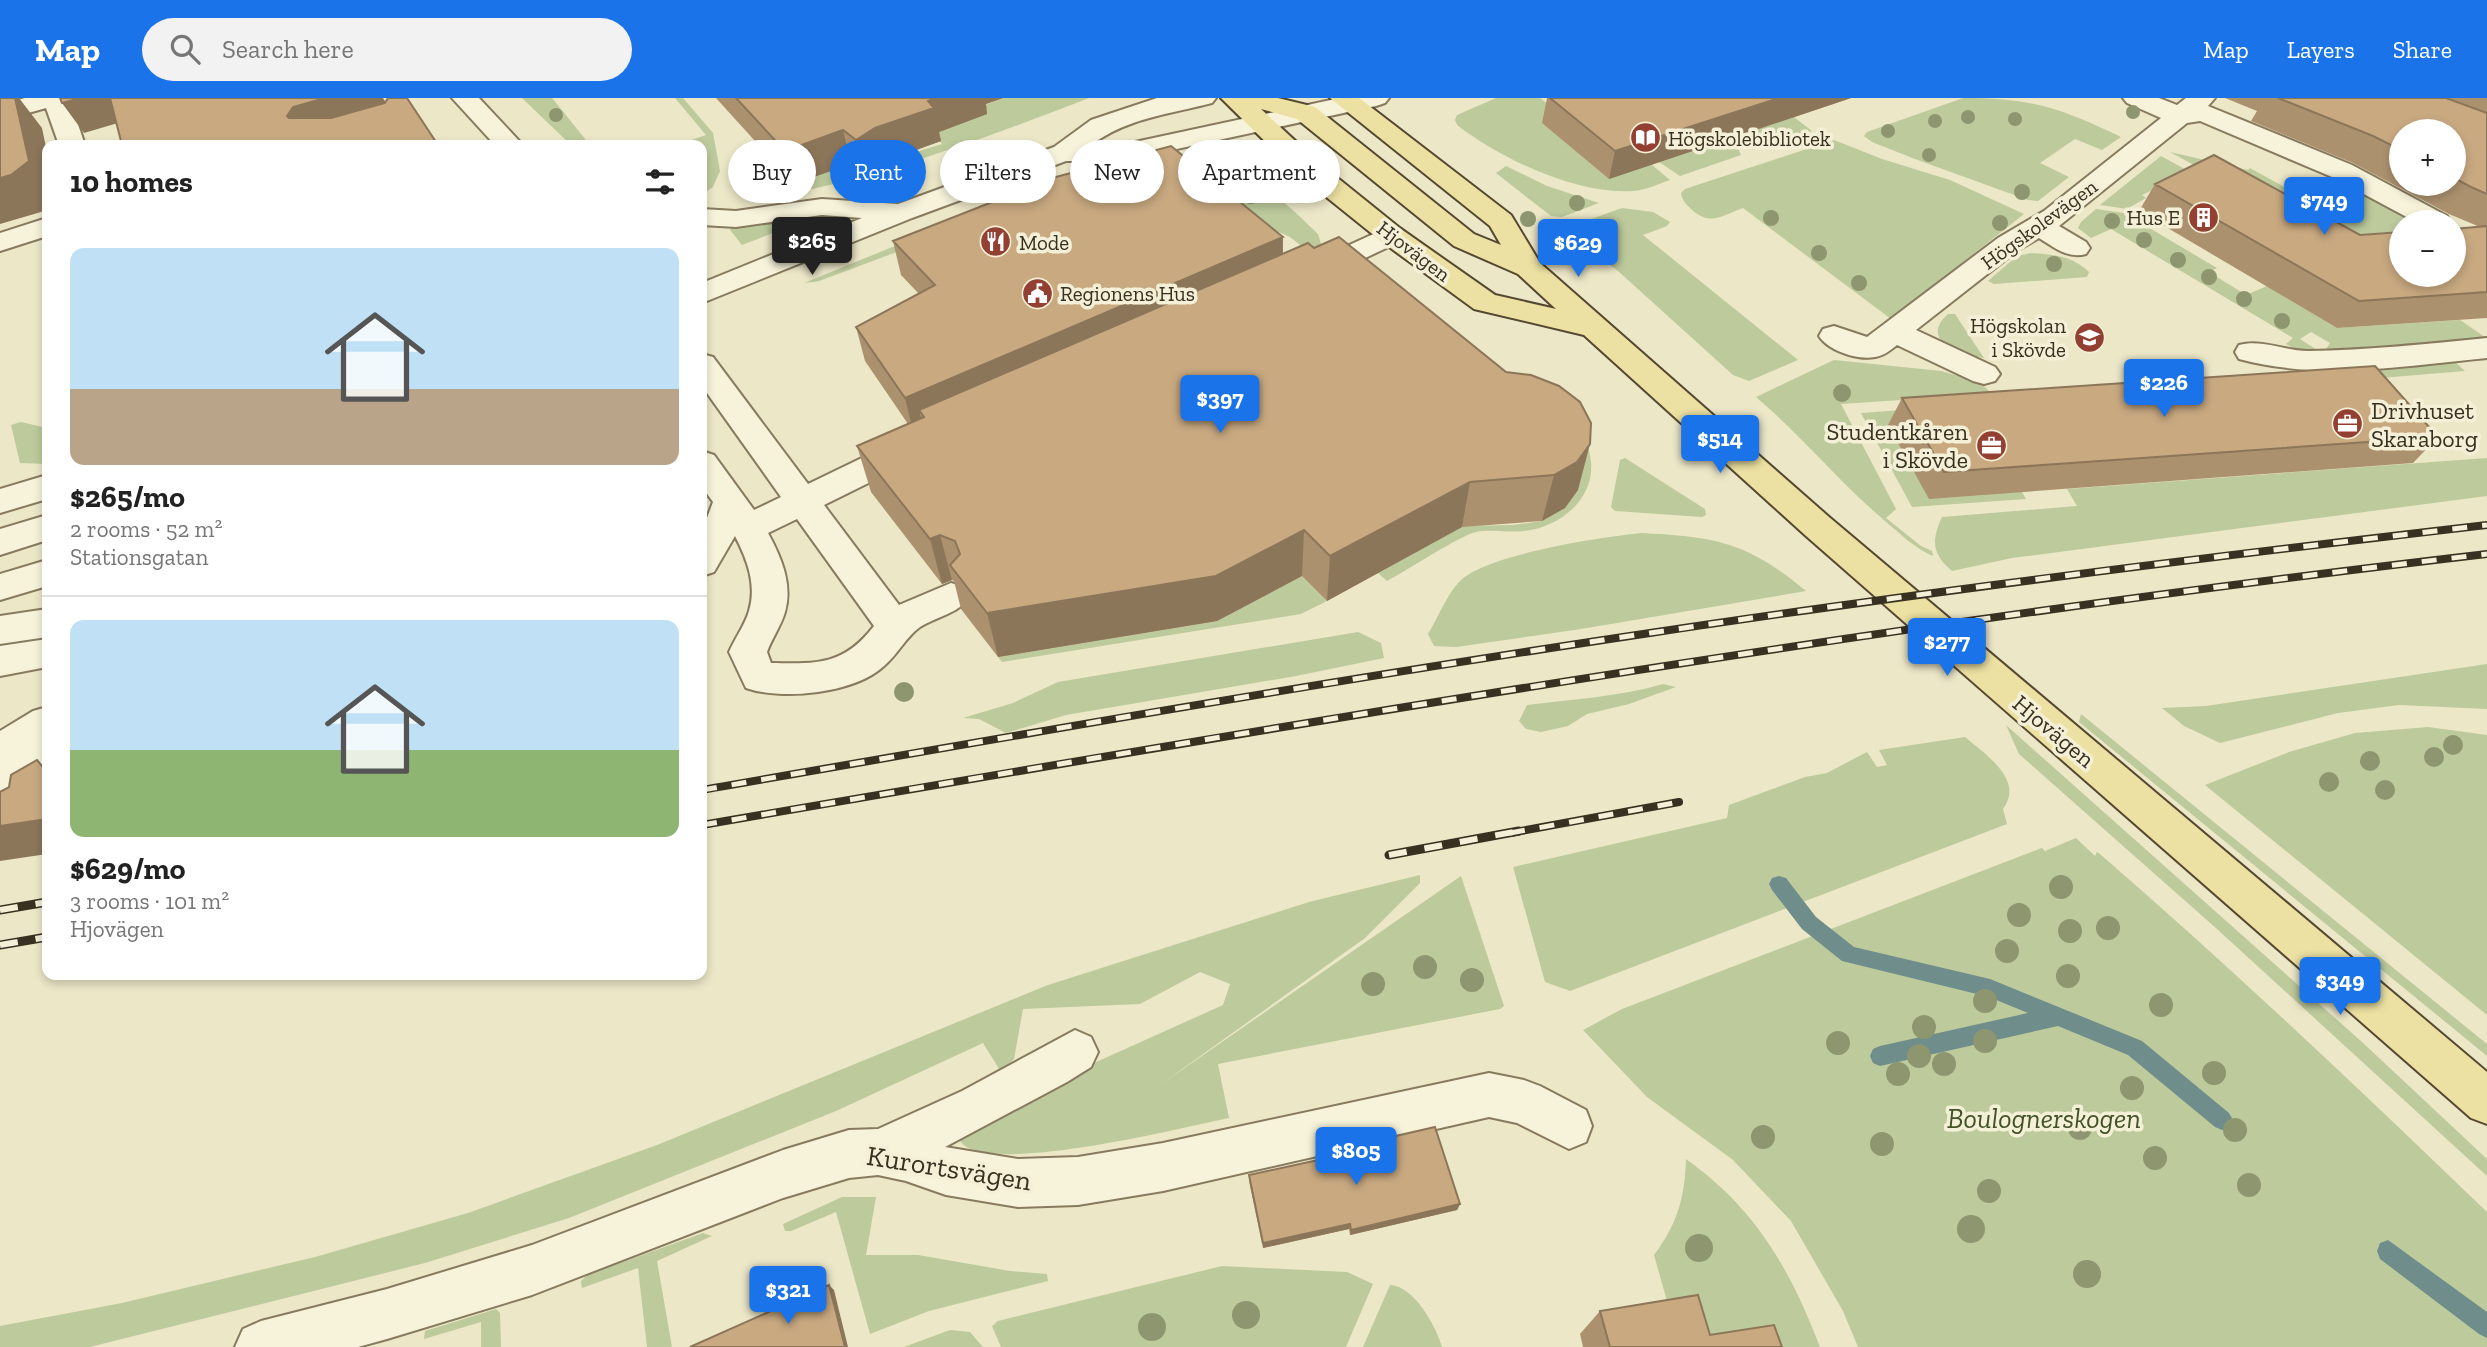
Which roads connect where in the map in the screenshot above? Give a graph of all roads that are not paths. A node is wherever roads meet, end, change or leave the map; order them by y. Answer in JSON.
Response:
{"nodes":[{"id":1,"x":55,"y":98,"type":"edge"},
{"id":2,"x":465,"y":98,"type":"edge"},
{"id":3,"x":1203,"y":98,"type":"edge"},
{"id":4,"x":1234,"y":98,"type":"edge"},
{"id":5,"x":2136,"y":98,"type":"edge"},
{"id":6,"x":2202,"y":98,"type":"edge"},
{"id":7,"x":1341,"y":102,"type":"edge"},
{"id":8,"x":1254,"y":110,"type":"edge"},
{"id":9,"x":0,"y":113,"type":"edge"},
{"id":10,"x":2180,"y":116,"type":"junction"},
{"id":11,"x":70,"y":140,"type":"edge"},
{"id":12,"x":505,"y":140,"type":"edge"},
{"id":13,"x":1063,"y":153,"type":"junction"},
{"id":14,"x":2415,"y":210,"type":"edge"},
{"id":15,"x":902,"y":212,"type":"junction"},
{"id":16,"x":707,"y":217,"type":"edge"},
{"id":17,"x":2039,"y":226,"type":"junction"},
{"id":18,"x":42,"y":229,"type":"edge"},
{"id":19,"x":1391,"y":235,"type":"junction"},
{"id":20,"x":0,"y":242,"type":"edge"},
{"id":21,"x":2076,"y":248,"type":"dead end"},
{"id":22,"x":1528,"y":268,"type":"junction"},
{"id":23,"x":1283,"y":286,"type":"edge"},
{"id":24,"x":1950,"y":289,"type":"junction"},
{"id":25,"x":707,"y":292,"type":"edge"},
{"id":26,"x":1982,"y":299,"type":"dead end"},
{"id":27,"x":1595,"y":327,"type":"junction"},
{"id":28,"x":1834,"y":336,"type":"dead end"},
{"id":29,"x":1884,"y":340,"type":"junction"},
{"id":30,"x":2487,"y":348,"type":"edge"},
{"id":31,"x":2250,"y":352,"type":"dead end"},
{"id":32,"x":707,"y":371,"type":"edge"},
{"id":33,"x":1984,"y":374,"type":"dead end"},
{"id":34,"x":942,"y":435,"type":"edge"},
{"id":35,"x":707,"y":470,"type":"edge"},
{"id":36,"x":42,"y":488,"type":"edge"},
{"id":37,"x":0,"y":500,"type":"edge"},
{"id":38,"x":805,"y":502,"type":"junction"},
{"id":39,"x":739,"y":514,"type":"junction"},
{"id":40,"x":42,"y":529,"type":"edge"},
{"id":41,"x":0,"y":542,"type":"edge"},
{"id":42,"x":707,"y":554,"type":"edge"},
{"id":43,"x":42,"y":574,"type":"edge"},
{"id":44,"x":0,"y":587,"type":"edge"},
{"id":45,"x":951,"y":597,"type":"edge"},
{"id":46,"x":42,"y":624,"type":"edge"},
{"id":47,"x":895,"y":627,"type":"junction"},
{"id":48,"x":0,"y":630,"type":"edge"},
{"id":49,"x":42,"y":654,"type":"edge"},
{"id":50,"x":0,"y":661,"type":"edge"},
{"id":51,"x":42,"y":716,"type":"edge"},
{"id":52,"x":0,"y":723,"type":"edge"},
{"id":53,"x":42,"y":725,"type":"edge"},
{"id":54,"x":0,"y":750,"type":"edge"},
{"id":55,"x":42,"y":763,"type":"edge"},
{"id":56,"x":22,"y":796,"type":"edge"},
{"id":57,"x":1075,"y":1052,"type":"dead end"},
{"id":58,"x":2487,"y":1102,"type":"edge"},
{"id":59,"x":1569,"y":1126,"type":"dead end"},
{"id":60,"x":878,"y":1152,"type":"junction"},
{"id":61,"x":261,"y":1347,"type":"edge"}],
"edges":[{"from":1,"to":9,"type":"street"},
{"from":1,"to":11,"type":"street"},
{"from":2,"to":12,"type":"street"},
{"from":3,"to":13,"type":"street"},
{"from":4,"to":8,"type":"main road","name":"Hjovägen"},
{"from":5,"to":10,"type":"street"},
{"from":6,"to":10,"type":"street","name":"Högskolevägen"},
{"from":7,"to":8,"type":"street"},
{"from":7,"to":22,"type":"main road","name":"Hjovägen"},
{"from":7,"to":22,"type":"main road","name":"Hjovägen"},
{"from":8,"to":13,"type":"street"},
{"from":8,"to":19,"type":"main road","name":"Hjovägen"},
{"from":10,"to":14,"type":"street"},
{"from":10,"to":17,"type":"street","name":"Högskolevägen"},
{"from":13,"to":15,"type":"street"},
{"from":15,"to":16,"type":"street"},
{"from":15,"to":25,"type":"street"},
{"from":17,"to":21,"type":"street"},
{"from":17,"to":24,"type":"street","name":"Högskolevägen"},
{"from":18,"to":20,"type":"street"},
{"from":19,"to":23,"type":"street"},
{"from":19,"to":27,"type":"main road","name":"Hjovägen"},
{"from":22,"to":27,"type":"main road","name":"Hjovägen"},
{"from":24,"to":26,"type":"street"},
{"from":24,"to":29,"type":"street","name":"Högskolevägen"},
{"from":27,"to":58,"type":"main road","name":"Hjovägen"},
{"from":28,"to":29,"type":"street"},
{"from":29,"to":33,"type":"street"},
{"from":30,"to":31,"type":"street"},
{"from":32,"to":38,"type":"street"},
{"from":34,"to":38,"type":"street"},
{"from":35,"to":39,"type":"street"},
{"from":36,"to":37,"type":"street"},
{"from":38,"to":39,"type":"street"},
{"from":38,"to":47,"type":"street"},
{"from":39,"to":42,"type":"street"},
{"from":39,"to":47,"type":"street"},
{"from":40,"to":41,"type":"street"},
{"from":43,"to":44,"type":"street"},
{"from":45,"to":47,"type":"street"},
{"from":46,"to":48,"type":"street"},
{"from":49,"to":50,"type":"street"},
{"from":51,"to":52,"type":"street"},
{"from":53,"to":54,"type":"street"},
{"from":55,"to":56,"type":"street"},
{"from":57,"to":60,"type":"street"},
{"from":59,"to":60,"type":"street","name":"Kurortsvägen"},
{"from":60,"to":61,"type":"street","name":"Kurortsvägen"}]}
